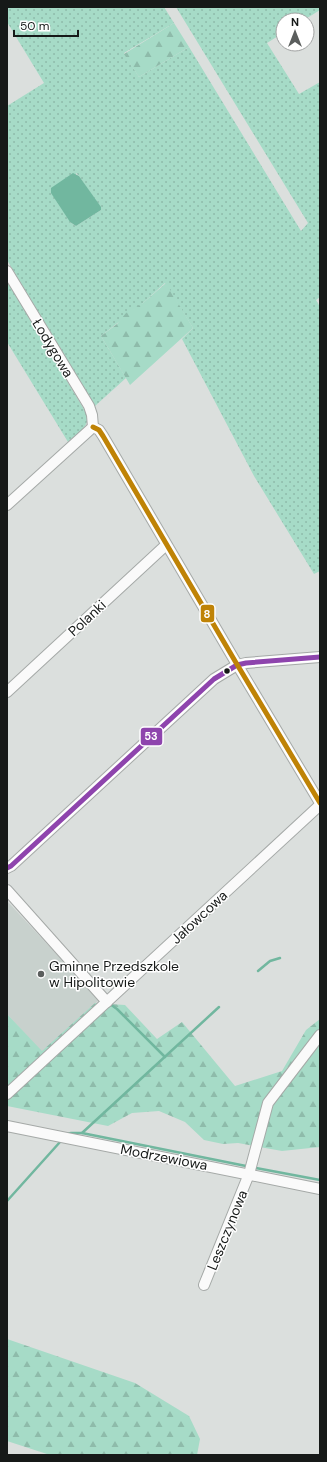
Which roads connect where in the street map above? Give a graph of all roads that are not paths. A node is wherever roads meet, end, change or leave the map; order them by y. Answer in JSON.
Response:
{"nodes":[{"id":1,"x":7,"y":271,"type":"edge"},
{"id":2,"x":93,"y":427,"type":"junction"},
{"id":3,"x":7,"y":505,"type":"edge"},
{"id":4,"x":166,"y":545,"type":"junction"},
{"id":5,"x":320,"y":657,"type":"edge"},
{"id":6,"x":237,"y":665,"type":"junction"},
{"id":7,"x":7,"y":692,"type":"edge"},
{"id":8,"x":320,"y":804,"type":"edge"},
{"id":9,"x":7,"y":868,"type":"edge"},
{"id":10,"x":7,"y":890,"type":"edge"},
{"id":11,"x":106,"y":1002,"type":"junction"},
{"id":12,"x":320,"y":1035,"type":"edge"},
{"id":13,"x":7,"y":1094,"type":"edge"},
{"id":14,"x":7,"y":1126,"type":"edge"},
{"id":15,"x":249,"y":1174,"type":"junction"},
{"id":16,"x":320,"y":1189,"type":"edge"},
{"id":17,"x":204,"y":1285,"type":"dead end"}],
"edges":[{"from":1,"to":2,"type":"street","name":"Łodygowa"},
{"from":2,"to":3,"type":"street"},
{"from":2,"to":4,"type":"street"},
{"from":4,"to":6,"type":"street"},
{"from":4,"to":7,"type":"street","name":"Polanki"},
{"from":5,"to":6,"type":"street"},
{"from":6,"to":8,"type":"street"},
{"from":6,"to":9,"type":"street"},
{"from":8,"to":11,"type":"street","name":"Jałowcowa"},
{"from":10,"to":11,"type":"street"},
{"from":11,"to":13,"type":"street","name":"Jałowcowa"},
{"from":12,"to":15,"type":"street","name":"Leszczynowa"},
{"from":14,"to":15,"type":"street","name":"Modrzewiowa"},
{"from":15,"to":16,"type":"street","name":"Modrzewiowa"},
{"from":15,"to":17,"type":"street","name":"Leszczynowa"}]}
